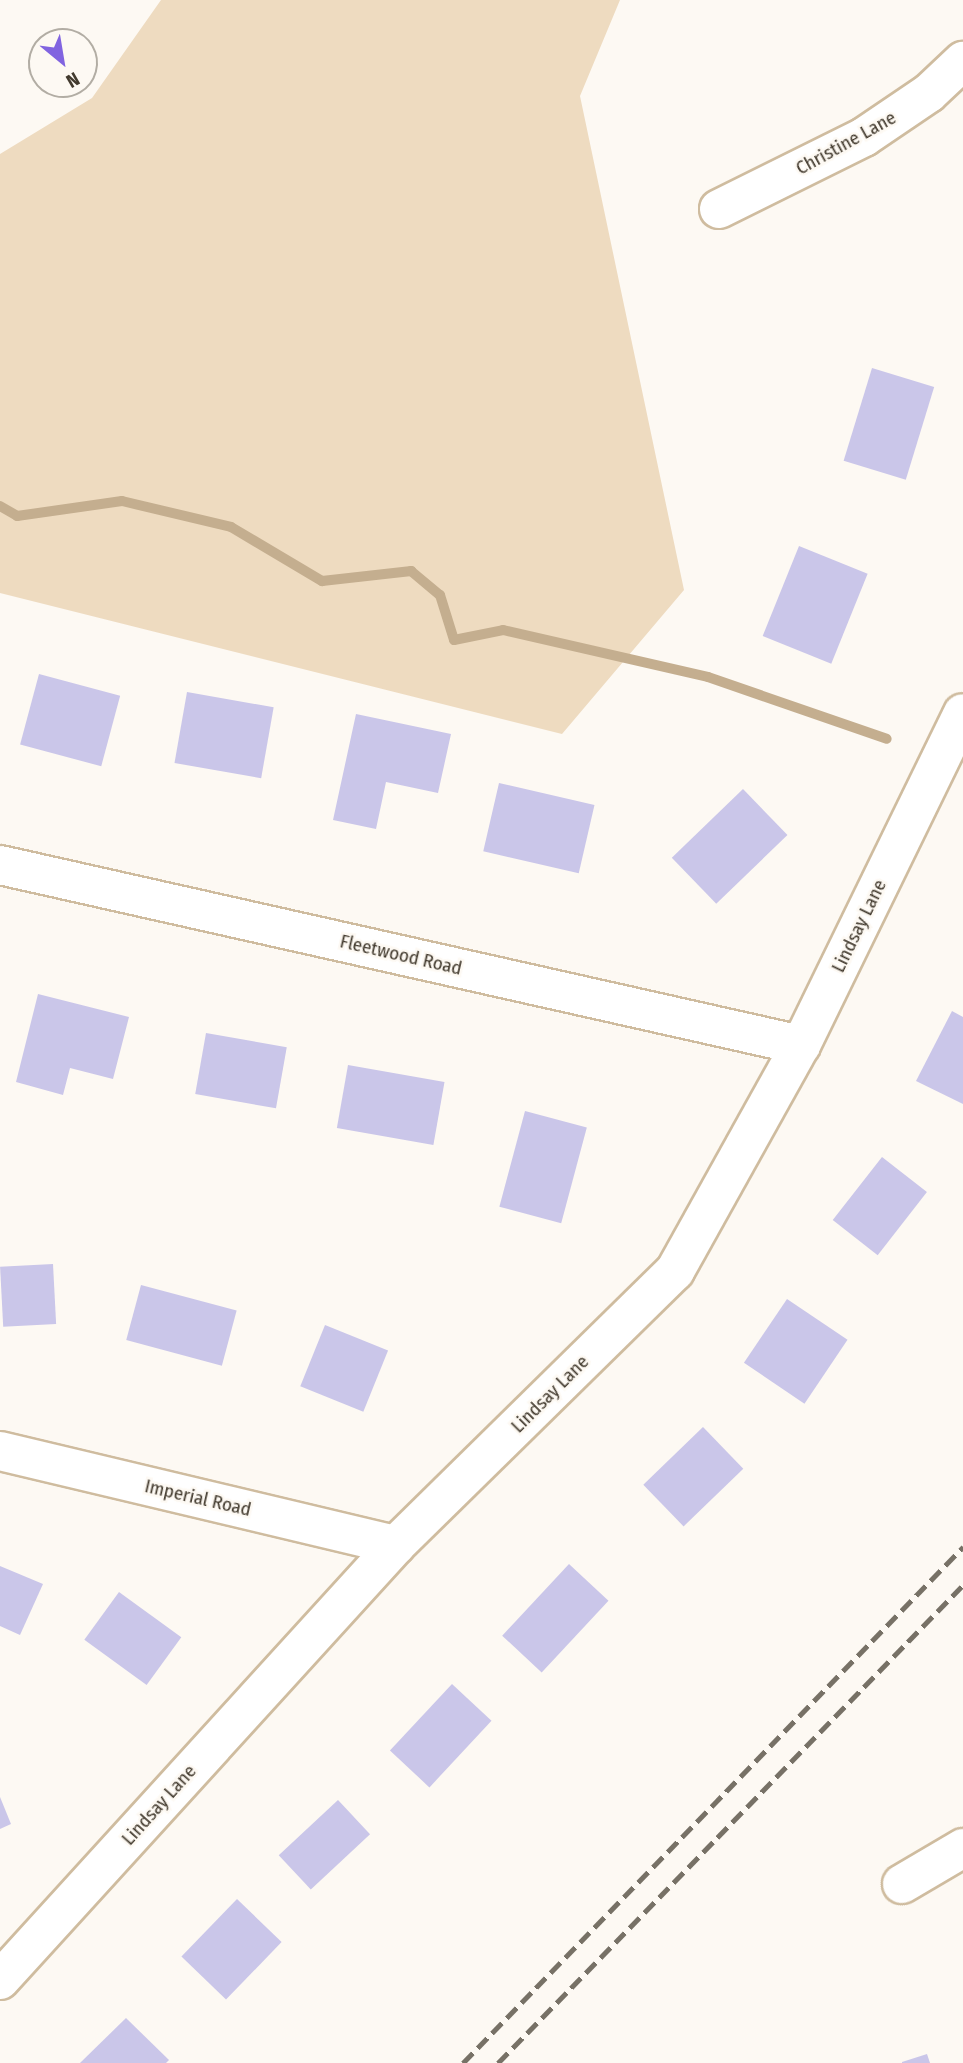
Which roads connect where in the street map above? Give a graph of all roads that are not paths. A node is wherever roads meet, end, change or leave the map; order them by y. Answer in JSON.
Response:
{"nodes":[{"id":1,"x":963,"y":61,"type":"edge"},
{"id":2,"x":719,"y":209,"type":"dead end"},
{"id":3,"x":963,"y":713,"type":"edge"},
{"id":4,"x":0,"y":865,"type":"edge"},
{"id":5,"x":801,"y":1045,"type":"junction"},
{"id":6,"x":0,"y":1451,"type":"edge"},
{"id":7,"x":396,"y":1545,"type":"junction"},
{"id":8,"x":963,"y":1848,"type":"edge"},
{"id":9,"x":902,"y":1884,"type":"dead end"},
{"id":10,"x":0,"y":1980,"type":"edge"}],
"edges":[{"from":1,"to":2,"type":"street","name":"Christine Lane"},
{"from":3,"to":5,"type":"street","name":"Lindsay Lane"},
{"from":4,"to":5,"type":"street","name":"Fleetwood Road"},
{"from":5,"to":7,"type":"street","name":"Lindsay Lane"},
{"from":6,"to":7,"type":"street","name":"Imperial Road"},
{"from":7,"to":10,"type":"street","name":"Lindsay Lane"},
{"from":8,"to":9,"type":"street"}]}
